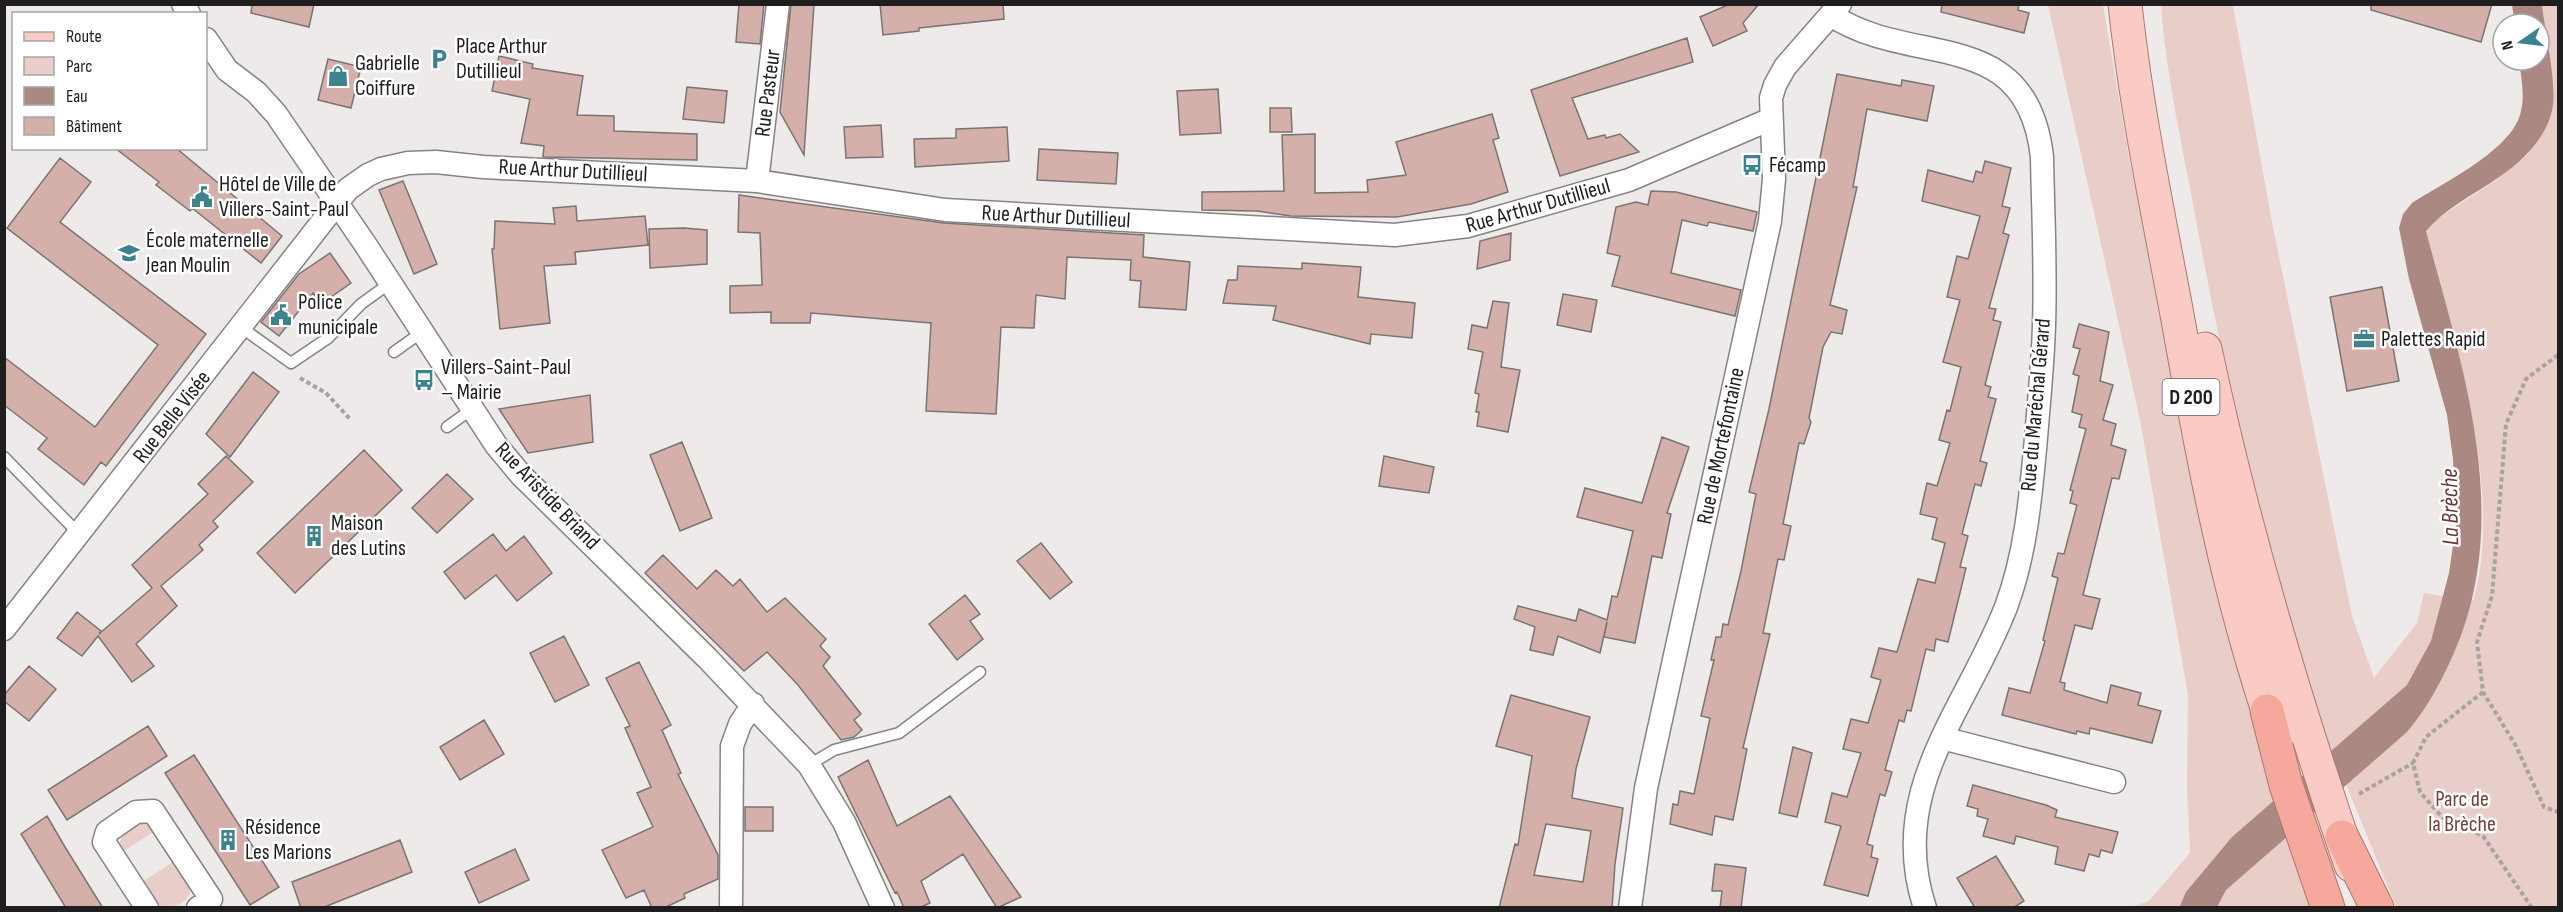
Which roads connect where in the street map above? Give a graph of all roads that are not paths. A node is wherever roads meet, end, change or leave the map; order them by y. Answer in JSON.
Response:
{"nodes":[{"id":1,"x":778,"y":4,"type":"edge"},
{"id":2,"x":2125,"y":4,"type":"edge"},
{"id":3,"x":2146,"y":4,"type":"edge"},
{"id":4,"x":1836,"y":10,"type":"edge"},
{"id":5,"x":207,"y":40,"type":"edge"},
{"id":6,"x":1771,"y":119,"type":"junction"},
{"id":7,"x":757,"y":181,"type":"junction"},
{"id":8,"x":338,"y":204,"type":"junction"},
{"id":9,"x":390,"y":283,"type":"junction"},
{"id":10,"x":242,"y":328,"type":"junction"},
{"id":11,"x":422,"y":332,"type":"junction"},
{"id":12,"x":394,"y":352,"type":"dead end"},
{"id":13,"x":472,"y":409,"type":"junction"},
{"id":14,"x":447,"y":427,"type":"dead end"},
{"id":15,"x":4,"y":457,"type":"edge"},
{"id":16,"x":80,"y":535,"type":"junction"},
{"id":17,"x":4,"y":629,"type":"edge"},
{"id":18,"x":980,"y":672,"type":"dead end"},
{"id":19,"x":753,"y":704,"type":"junction"},
{"id":20,"x":2267,"y":711,"type":"joint"},
{"id":21,"x":1942,"y":738,"type":"junction"},
{"id":22,"x":809,"y":765,"type":"junction"},
{"id":23,"x":2114,"y":782,"type":"dead end"},
{"id":24,"x":2328,"y":822,"type":"junction"},
{"id":25,"x":147,"y":908,"type":"edge"},
{"id":26,"x":198,"y":908,"type":"edge"},
{"id":27,"x":731,"y":908,"type":"edge"},
{"id":28,"x":884,"y":908,"type":"edge"},
{"id":29,"x":1630,"y":908,"type":"edge"},
{"id":30,"x":1925,"y":908,"type":"edge"},
{"id":31,"x":2328,"y":908,"type":"edge"},
{"id":32,"x":2341,"y":908,"type":"edge"},
{"id":33,"x":2366,"y":908,"type":"edge"},
{"id":34,"x":2377,"y":908,"type":"edge"}],
"edges":[{"from":1,"to":7,"type":"street","name":"Rue Pasteur"},
{"from":2,"to":20,"type":"main road","number":"D 200"},
{"from":3,"to":24,"type":"main road","number":"D 200"},
{"from":4,"to":6,"type":"street","name":"Rue de Mortefontaine"},
{"from":4,"to":21,"type":"street","name":"Rue du Maréchal Gérard"},
{"from":5,"to":8,"type":"street","name":"Rue Aristide Briand"},
{"from":6,"to":7,"type":"street","name":"Rue Arthur Dutillieul"},
{"from":6,"to":29,"type":"street","name":"Rue de Mortefontaine"},
{"from":7,"to":8,"type":"street","name":"Rue Arthur Dutillieul"},
{"from":8,"to":9,"type":"street","name":"Rue Aristide Briand"},
{"from":8,"to":10,"type":"street","name":"Rue Belle Visée"},
{"from":9,"to":10,"type":"lane"},
{"from":9,"to":11,"type":"street","name":"Rue Aristide Briand"},
{"from":10,"to":16,"type":"street","name":"Rue Belle Visée"},
{"from":11,"to":12,"type":"lane"},
{"from":11,"to":13,"type":"street","name":"Rue Aristide Briand"},
{"from":13,"to":14,"type":"lane"},
{"from":13,"to":19,"type":"street","name":"Rue Aristide Briand"},
{"from":15,"to":16,"type":"lane"},
{"from":16,"to":17,"type":"street","name":"Rue Belle Visée"},
{"from":18,"to":22,"type":"lane"},
{"from":19,"to":22,"type":"street","name":"Rue Aristide Briand"},
{"from":19,"to":27,"type":"street"},
{"from":20,"to":24,"type":"highway","number":"D 200"},
{"from":21,"to":23,"type":"street"},
{"from":21,"to":30,"type":"street","name":"Rue du Maréchal Gérard"},
{"from":22,"to":28,"type":"street","name":"Rue Aristide Briand"},
{"from":24,"to":31,"type":"highway","number":"D 200"},
{"from":24,"to":32,"type":"main road","number":"D 200"},
{"from":24,"to":33,"type":"main road","number":"D 200"},
{"from":24,"to":34,"type":"highway","number":"D 200"},
{"from":25,"to":26,"type":"street"}]}
